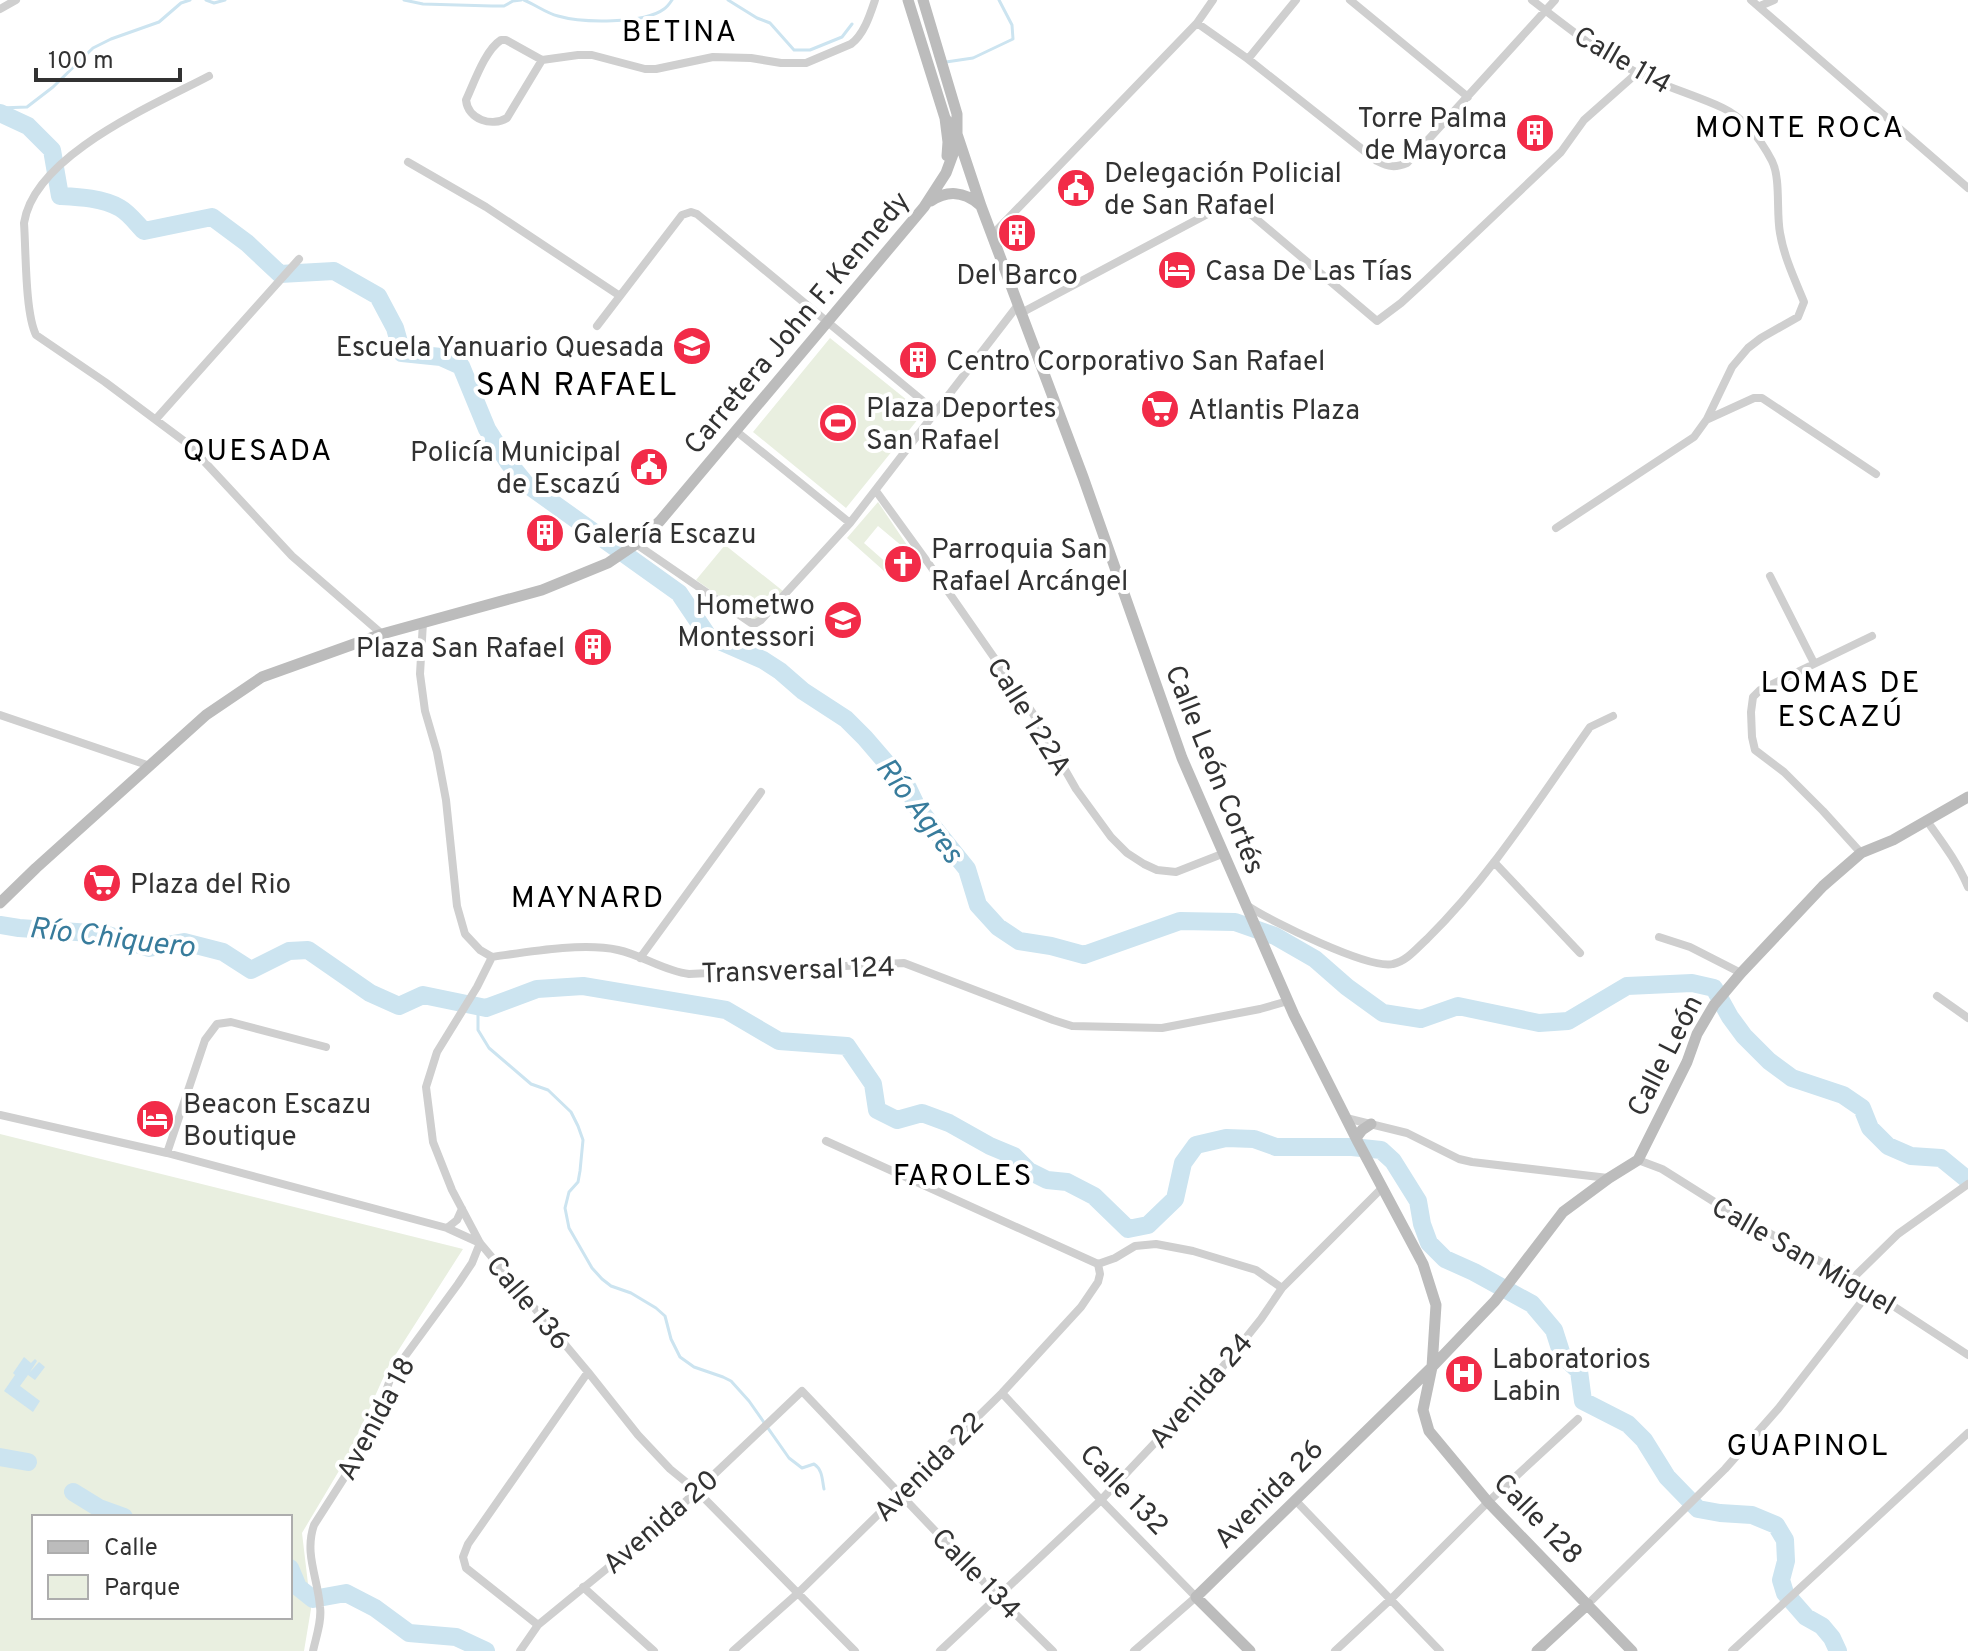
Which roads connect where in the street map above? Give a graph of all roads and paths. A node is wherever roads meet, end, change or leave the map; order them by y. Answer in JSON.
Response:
{"nodes":[{"id":1,"x":16,"y":0,"type":"edge"},
{"id":2,"x":875,"y":0,"type":"edge"},
{"id":3,"x":908,"y":0,"type":"edge"},
{"id":4,"x":923,"y":0,"type":"edge"},
{"id":5,"x":1213,"y":0,"type":"edge"},
{"id":6,"x":1296,"y":0,"type":"edge"},
{"id":7,"x":1350,"y":0,"type":"edge"},
{"id":8,"x":1532,"y":0,"type":"edge"},
{"id":9,"x":1555,"y":0,"type":"edge"},
{"id":10,"x":1751,"y":0,"type":"edge"},
{"id":11,"x":1774,"y":0,"type":"edge"},
{"id":12,"x":1760,"y":6,"type":"junction"},
{"id":13,"x":0,"y":9,"type":"edge"},
{"id":14,"x":1547,"y":12,"type":"junction"},
{"id":15,"x":1197,"y":23,"type":"junction"},
{"id":16,"x":1248,"y":59,"type":"junction"},
{"id":17,"x":542,"y":60,"type":"junction"},
{"id":18,"x":1637,"y":73,"type":"junction"},
{"id":19,"x":209,"y":76,"type":"dead end"},
{"id":20,"x":1468,"y":97,"type":"junction"},
{"id":21,"x":945,"y":118,"type":"junction"},
{"id":22,"x":957,"y":134,"type":"junction"},
{"id":23,"x":408,"y":162,"type":"dead end"},
{"id":24,"x":946,"y":173,"type":"junction"},
{"id":25,"x":1968,"y":188,"type":"edge"},
{"id":26,"x":981,"y":206,"type":"junction"},
{"id":27,"x":924,"y":207,"type":"junction"},
{"id":28,"x":992,"y":235,"type":"junction"},
{"id":29,"x":299,"y":259,"type":"dead end"},
{"id":30,"x":620,"y":296,"type":"junction"},
{"id":31,"x":1019,"y":309,"type":"junction"},
{"id":32,"x":827,"y":321,"type":"junction"},
{"id":33,"x":597,"y":326,"type":"dead end"},
{"id":34,"x":935,"y":411,"type":"junction"},
{"id":35,"x":156,"y":419,"type":"junction"},
{"id":36,"x":1707,"y":419,"type":"junction"},
{"id":37,"x":736,"y":431,"type":"junction"},
{"id":38,"x":1876,"y":474,"type":"dead end"},
{"id":39,"x":876,"y":491,"type":"junction"},
{"id":40,"x":850,"y":523,"type":"junction"},
{"id":41,"x":1556,"y":528,"type":"dead end"},
{"id":42,"x":632,"y":547,"type":"junction"},
{"id":43,"x":1770,"y":576,"type":"dead end"},
{"id":44,"x":423,"y":622,"type":"junction"},
{"id":45,"x":382,"y":634,"type":"junction"},
{"id":46,"x":1872,"y":636,"type":"dead end"},
{"id":47,"x":1814,"y":663,"type":"junction"},
{"id":48,"x":0,"y":715,"type":"edge"},
{"id":49,"x":1613,"y":716,"type":"dead end"},
{"id":50,"x":150,"y":766,"type":"junction"},
{"id":51,"x":761,"y":792,"type":"dead end"},
{"id":52,"x":1968,"y":797,"type":"edge"},
{"id":53,"x":1927,"y":821,"type":"junction"},
{"id":54,"x":1861,"y":853,"type":"junction"},
{"id":55,"x":1222,"y":854,"type":"junction"},
{"id":56,"x":1494,"y":862,"type":"junction"},
{"id":57,"x":1968,"y":887,"type":"edge"},
{"id":58,"x":0,"y":903,"type":"edge"},
{"id":59,"x":1244,"y":903,"type":"junction"},
{"id":60,"x":1659,"y":937,"type":"dead end"},
{"id":61,"x":1580,"y":953,"type":"dead end"},
{"id":62,"x":492,"y":957,"type":"junction"},
{"id":63,"x":640,"y":958,"type":"junction"},
{"id":64,"x":1741,"y":973,"type":"junction"},
{"id":65,"x":1937,"y":996,"type":"dead end"},
{"id":66,"x":1288,"y":1001,"type":"junction"},
{"id":67,"x":1968,"y":1018,"type":"edge"},
{"id":68,"x":326,"y":1047,"type":"dead end"},
{"id":69,"x":0,"y":1115,"type":"edge"},
{"id":70,"x":1346,"y":1118,"type":"junction"},
{"id":71,"x":1371,"y":1124,"type":"junction"},
{"id":72,"x":1357,"y":1140,"type":"junction"},
{"id":73,"x":826,"y":1141,"type":"dead end"},
{"id":74,"x":167,"y":1153,"type":"junction"},
{"id":75,"x":1638,"y":1160,"type":"junction"},
{"id":76,"x":1609,"y":1178,"type":"junction"},
{"id":77,"x":1964,"y":1187,"type":"edge"},
{"id":78,"x":1382,"y":1188,"type":"junction"},
{"id":79,"x":462,"y":1209,"type":"junction"},
{"id":80,"x":447,"y":1228,"type":"junction"},
{"id":81,"x":480,"y":1243,"type":"junction"},
{"id":82,"x":1098,"y":1264,"type":"junction"},
{"id":83,"x":1852,"y":1279,"type":"junction"},
{"id":84,"x":1282,"y":1288,"type":"junction"},
{"id":85,"x":1870,"y":1291,"type":"junction"},
{"id":86,"x":1434,"y":1337,"type":"junction"},
{"id":87,"x":1451,"y":1347,"type":"junction"},
{"id":88,"x":1968,"y":1355,"type":"edge"},
{"id":89,"x":1432,"y":1367,"type":"junction"},
{"id":90,"x":588,"y":1372,"type":"junction"},
{"id":91,"x":802,"y":1391,"type":"joint"},
{"id":92,"x":1002,"y":1393,"type":"junction"},
{"id":93,"x":1399,"y":1399,"type":"junction"},
{"id":94,"x":1423,"y":1410,"type":"junction"},
{"id":95,"x":1578,"y":1419,"type":"dead end"},
{"id":96,"x":1968,"y":1433,"type":"edge"},
{"id":97,"x":697,"y":1491,"type":"junction"},
{"id":98,"x":900,"y":1494,"type":"junction"},
{"id":99,"x":1101,"y":1500,"type":"junction"},
{"id":100,"x":1296,"y":1501,"type":"junction"},
{"id":101,"x":1488,"y":1502,"type":"junction"},
{"id":102,"x":583,"y":1587,"type":"junction"},
{"id":103,"x":797,"y":1594,"type":"junction"},
{"id":104,"x":998,"y":1597,"type":"junction"},
{"id":105,"x":1196,"y":1597,"type":"junction"},
{"id":106,"x":1391,"y":1599,"type":"junction"},
{"id":107,"x":1588,"y":1604,"type":"junction"},
{"id":108,"x":538,"y":1625,"type":"junction"},
{"id":109,"x":313,"y":1651,"type":"edge"},
{"id":110,"x":520,"y":1651,"type":"edge"},
{"id":111,"x":654,"y":1651,"type":"edge"},
{"id":112,"x":733,"y":1651,"type":"edge"},
{"id":113,"x":855,"y":1651,"type":"edge"},
{"id":114,"x":940,"y":1651,"type":"edge"},
{"id":115,"x":1053,"y":1651,"type":"edge"},
{"id":116,"x":1134,"y":1651,"type":"edge"},
{"id":117,"x":1250,"y":1651,"type":"edge"},
{"id":118,"x":1335,"y":1651,"type":"edge"},
{"id":119,"x":1440,"y":1651,"type":"edge"},
{"id":120,"x":1537,"y":1651,"type":"edge"},
{"id":121,"x":1632,"y":1651,"type":"edge"},
{"id":122,"x":1732,"y":1651,"type":"edge"}],
"edges":[{"from":1,"to":13,"type":"street"},
{"from":2,"to":17,"type":"street"},
{"from":3,"to":21,"type":"main road","name":"Calle León Cortés"},
{"from":4,"to":22,"type":"main road","name":"Calle León Cortés"},
{"from":5,"to":15,"type":"street"},
{"from":6,"to":16,"type":"street"},
{"from":7,"to":20,"type":"street"},
{"from":8,"to":14,"type":"street","name":"Calle 114"},
{"from":9,"to":14,"type":"street"},
{"from":10,"to":12,"type":"street"},
{"from":11,"to":12,"type":"street"},
{"from":12,"to":25,"type":"street"},
{"from":14,"to":18,"type":"street","name":"Calle 114"},
{"from":14,"to":20,"type":"street"},
{"from":15,"to":16,"type":"street"},
{"from":15,"to":28,"type":"street"},
{"from":16,"to":20,"type":"street"},
{"from":17,"to":17,"type":"street"},
{"from":18,"to":31,"type":"street"},
{"from":18,"to":36,"type":"street","name":"Calle 114"},
{"from":19,"to":35,"type":"street"},
{"from":21,"to":22,"type":"main road","name":"Calle León Cortés"},
{"from":21,"to":24,"type":"main road"},
{"from":22,"to":24,"type":"main road","name":"Carretera John F. Kennedy"},
{"from":22,"to":26,"type":"main road","name":"Calle León Cortés"},
{"from":23,"to":30,"type":"street"},
{"from":24,"to":27,"type":"main road","name":"Carretera John F. Kennedy"},
{"from":26,"to":27,"type":"main road"},
{"from":26,"to":28,"type":"main road","name":"Calle León Cortés"},
{"from":27,"to":32,"type":"main road","name":"Carretera John F. Kennedy"},
{"from":28,"to":31,"type":"main road","name":"Calle León Cortés"},
{"from":29,"to":35,"type":"street"},
{"from":30,"to":32,"type":"street"},
{"from":30,"to":33,"type":"street"},
{"from":31,"to":34,"type":"street"},
{"from":31,"to":55,"type":"main road","name":"Calle León Cortés"},
{"from":32,"to":34,"type":"street"},
{"from":32,"to":37,"type":"main road","name":"Carretera John F. Kennedy"},
{"from":34,"to":39,"type":"street"},
{"from":35,"to":45,"type":"street"},
{"from":36,"to":38,"type":"street"},
{"from":36,"to":41,"type":"street"},
{"from":37,"to":40,"type":"street"},
{"from":37,"to":42,"type":"main road","name":"Carretera John F. Kennedy"},
{"from":39,"to":40,"type":"street"},
{"from":39,"to":55,"type":"street","name":"Calle 122A"},
{"from":40,"to":42,"type":"street"},
{"from":42,"to":44,"type":"main road","name":"Carretera John F. Kennedy"},
{"from":43,"to":47,"type":"street"},
{"from":44,"to":45,"type":"main road","name":"Carretera John F. Kennedy"},
{"from":44,"to":62,"type":"street"},
{"from":45,"to":50,"type":"main road","name":"Carretera John F. Kennedy"},
{"from":46,"to":47,"type":"street"},
{"from":47,"to":54,"type":"street"},
{"from":48,"to":50,"type":"street"},
{"from":49,"to":56,"type":"street"},
{"from":50,"to":58,"type":"main road","name":"Carretera John F. Kennedy"},
{"from":51,"to":63,"type":"street"},
{"from":52,"to":53,"type":"main road","name":"Calle León"},
{"from":53,"to":54,"type":"main road","name":"Calle León"},
{"from":53,"to":57,"type":"street"},
{"from":54,"to":64,"type":"main road","name":"Calle León"},
{"from":55,"to":59,"type":"main road","name":"Calle León Cortés"},
{"from":56,"to":59,"type":"street"},
{"from":56,"to":61,"type":"street"},
{"from":59,"to":66,"type":"main road","name":"Calle León Cortés"},
{"from":60,"to":64,"type":"street"},
{"from":62,"to":63,"type":"street","name":"Transversal 124"},
{"from":62,"to":79,"type":"street"},
{"from":63,"to":66,"type":"street","name":"Transversal 124"},
{"from":64,"to":75,"type":"main road","name":"Calle León"},
{"from":65,"to":67,"type":"street"},
{"from":66,"to":70,"type":"main road","name":"Calle León Cortés"},
{"from":68,"to":74,"type":"street"},
{"from":69,"to":74,"type":"street","name":"Calle 136"},
{"from":70,"to":71,"type":"street"},
{"from":70,"to":72,"type":"main road","name":"Calle León Cortés"},
{"from":71,"to":72,"type":"main road"},
{"from":71,"to":76,"type":"street"},
{"from":72,"to":78,"type":"main road","name":"Calle León Cortés"},
{"from":73,"to":82,"type":"street"},
{"from":74,"to":80,"type":"street","name":"Calle 136"},
{"from":75,"to":76,"type":"main road","name":"Calle León"},
{"from":75,"to":83,"type":"street","name":"Calle San Miguel"},
{"from":76,"to":87,"type":"main road","name":"Calle León"},
{"from":77,"to":83,"type":"street"},
{"from":78,"to":84,"type":"street","name":"Avenida 24"},
{"from":78,"to":86,"type":"main road","name":"Calle León Cortés"},
{"from":79,"to":80,"type":"street"},
{"from":79,"to":81,"type":"street"},
{"from":80,"to":81,"type":"street","name":"Calle 136"},
{"from":81,"to":90,"type":"street","name":"Calle 136"},
{"from":81,"to":109,"type":"street","name":"Avenida 18"},
{"from":82,"to":84,"type":"street"},
{"from":82,"to":92,"type":"street","name":"Avenida 22"},
{"from":83,"to":85,"type":"street","name":"Calle San Miguel"},
{"from":84,"to":99,"type":"street","name":"Avenida 24"},
{"from":85,"to":88,"type":"street","name":"Calle San Miguel"},
{"from":85,"to":107,"type":"street"},
{"from":86,"to":87,"type":"main road"},
{"from":86,"to":89,"type":"main road","name":"Calle León Cortés"},
{"from":87,"to":89,"type":"main road","name":"Calle León"},
{"from":89,"to":93,"type":"main road","name":"Avenida 26"},
{"from":89,"to":94,"type":"main road","name":"Calle León Cortés"},
{"from":90,"to":97,"type":"street","name":"Calle 136"},
{"from":90,"to":108,"type":"street"},
{"from":91,"to":97,"type":"street","name":"Avenida 20"},
{"from":91,"to":98,"type":"street","name":"Calle 134"},
{"from":92,"to":98,"type":"street","name":"Avenida 22"},
{"from":92,"to":99,"type":"street","name":"Calle 132"},
{"from":93,"to":94,"type":"main road"},
{"from":93,"to":100,"type":"main road","name":"Avenida 26"},
{"from":94,"to":101,"type":"main road","name":"Calle 128"},
{"from":95,"to":101,"type":"street"},
{"from":96,"to":122,"type":"street"},
{"from":97,"to":102,"type":"street","name":"Avenida 20"},
{"from":97,"to":103,"type":"street","name":"Calle 136"},
{"from":98,"to":103,"type":"street","name":"Avenida 22"},
{"from":98,"to":104,"type":"street","name":"Calle 134"},
{"from":99,"to":104,"type":"street","name":"Avenida 24"},
{"from":99,"to":105,"type":"street","name":"Calle 132"},
{"from":100,"to":105,"type":"main road","name":"Avenida 26"},
{"from":100,"to":106,"type":"street"},
{"from":101,"to":106,"type":"street"},
{"from":101,"to":107,"type":"main road","name":"Calle 128"},
{"from":102,"to":108,"type":"street","name":"Avenida 20"},
{"from":102,"to":111,"type":"street"},
{"from":103,"to":112,"type":"street","name":"Avenida 22"},
{"from":103,"to":113,"type":"street","name":"Calle 136"},
{"from":104,"to":114,"type":"street","name":"Avenida 24"},
{"from":104,"to":115,"type":"street","name":"Calle 134"},
{"from":105,"to":116,"type":"street","name":"Avenida 26"},
{"from":105,"to":117,"type":"main road","name":"Calle 132"},
{"from":106,"to":118,"type":"street"},
{"from":106,"to":119,"type":"street"},
{"from":107,"to":120,"type":"main road"},
{"from":107,"to":121,"type":"main road","name":"Calle 128"},
{"from":108,"to":110,"type":"street","name":"Avenida 20"}]}
